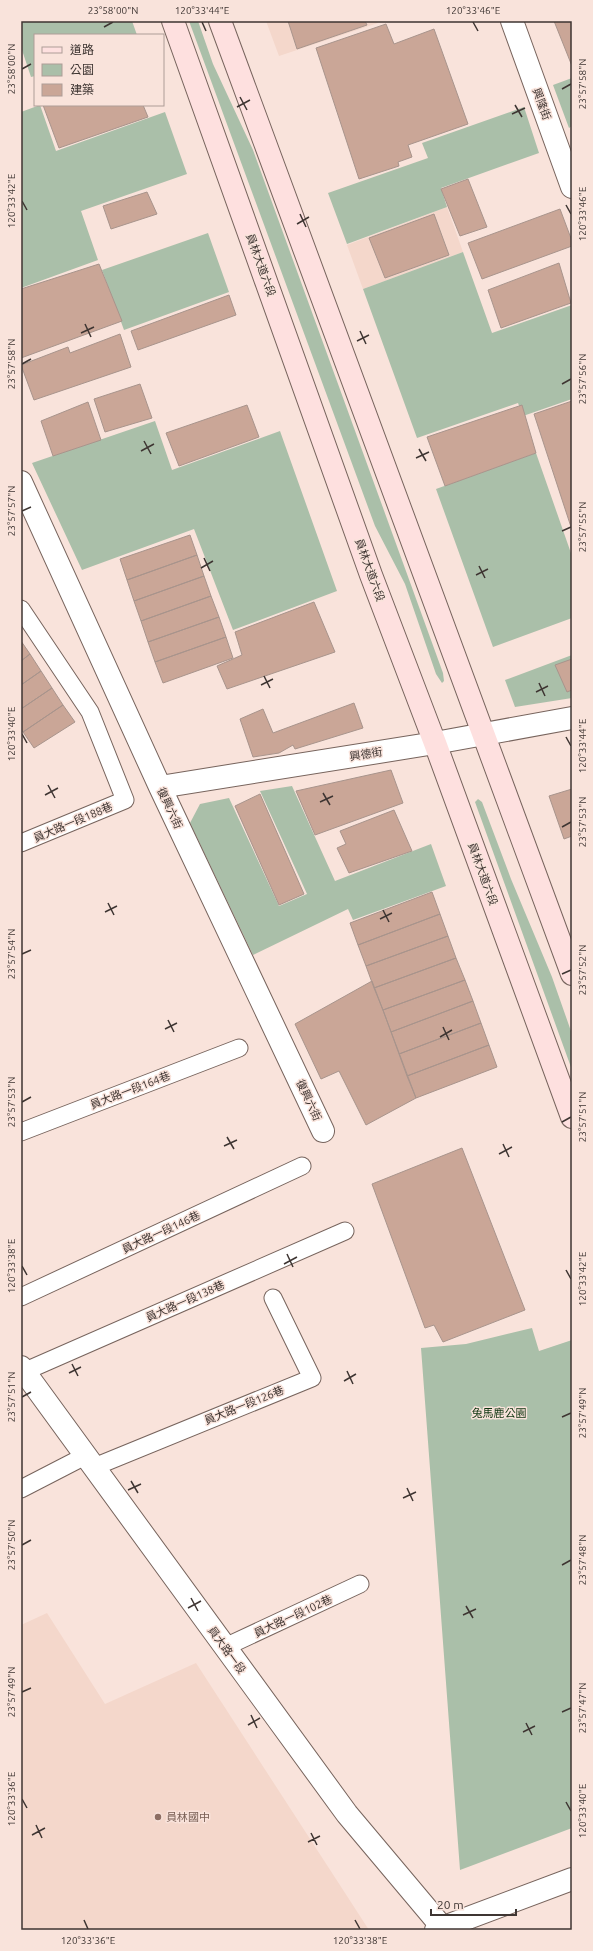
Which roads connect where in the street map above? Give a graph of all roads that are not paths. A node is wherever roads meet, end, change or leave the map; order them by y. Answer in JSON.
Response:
{"nodes":[{"id":1,"x":173,"y":21,"type":"edge"},
{"id":2,"x":220,"y":21,"type":"edge"},
{"id":3,"x":512,"y":21,"type":"edge"},
{"id":4,"x":572,"y":187,"type":"edge"},
{"id":5,"x":21,"y":482,"type":"edge"},
{"id":6,"x":21,"y":609,"type":"edge"},
{"id":7,"x":572,"y":718,"type":"edge"},
{"id":8,"x":483,"y":735,"type":"junction"},
{"id":9,"x":435,"y":743,"type":"junction"},
{"id":10,"x":160,"y":787,"type":"junction"},
{"id":11,"x":21,"y":843,"type":"edge"},
{"id":12,"x":572,"y":974,"type":"edge"},
{"id":13,"x":239,"y":1048,"type":"dead end"},
{"id":14,"x":572,"y":1117,"type":"edge"},
{"id":15,"x":323,"y":1131,"type":"dead end"},
{"id":16,"x":21,"y":1132,"type":"edge"},
{"id":17,"x":302,"y":1166,"type":"dead end"},
{"id":18,"x":345,"y":1231,"type":"dead end"},
{"id":19,"x":21,"y":1297,"type":"edge"},
{"id":20,"x":273,"y":1298,"type":"dead end"},
{"id":21,"x":22,"y":1370,"type":"edge"},
{"id":22,"x":90,"y":1462,"type":"junction"},
{"id":23,"x":21,"y":1489,"type":"edge"},
{"id":24,"x":360,"y":1584,"type":"dead end"},
{"id":25,"x":225,"y":1647,"type":"junction"},
{"id":26,"x":572,"y":1879,"type":"edge"},
{"id":27,"x":441,"y":1929,"type":"edge"}],
"edges":[{"from":1,"to":9,"type":"main road","name":"員林大道六段"},
{"from":2,"to":8,"type":"main road"},
{"from":3,"to":4,"type":"street","name":"興隆街"},
{"from":5,"to":10,"type":"street","name":"復興六街"},
{"from":6,"to":11,"type":"lane","name":"員大路一段188巷"},
{"from":7,"to":8,"type":"street","name":"興德街"},
{"from":8,"to":9,"type":"street","name":"興德街"},
{"from":8,"to":12,"type":"main road"},
{"from":9,"to":10,"type":"street","name":"興德街"},
{"from":9,"to":14,"type":"main road","name":"員林大道六段"},
{"from":10,"to":15,"type":"street","name":"復興六街"},
{"from":13,"to":16,"type":"lane","name":"員大路一段164巷"},
{"from":17,"to":19,"type":"lane","name":"員大路一段146巷"},
{"from":18,"to":21,"type":"lane","name":"員大路一段138巷"},
{"from":20,"to":22,"type":"lane","name":"員大路一段126巷"},
{"from":21,"to":22,"type":"street","name":"員大路一段"},
{"from":22,"to":23,"type":"lane"},
{"from":22,"to":25,"type":"street","name":"員大路一段"},
{"from":24,"to":25,"type":"lane","name":"員大路一段102巷"},
{"from":25,"to":27,"type":"street","name":"員大路一段"},
{"from":26,"to":27,"type":"street"}]}
